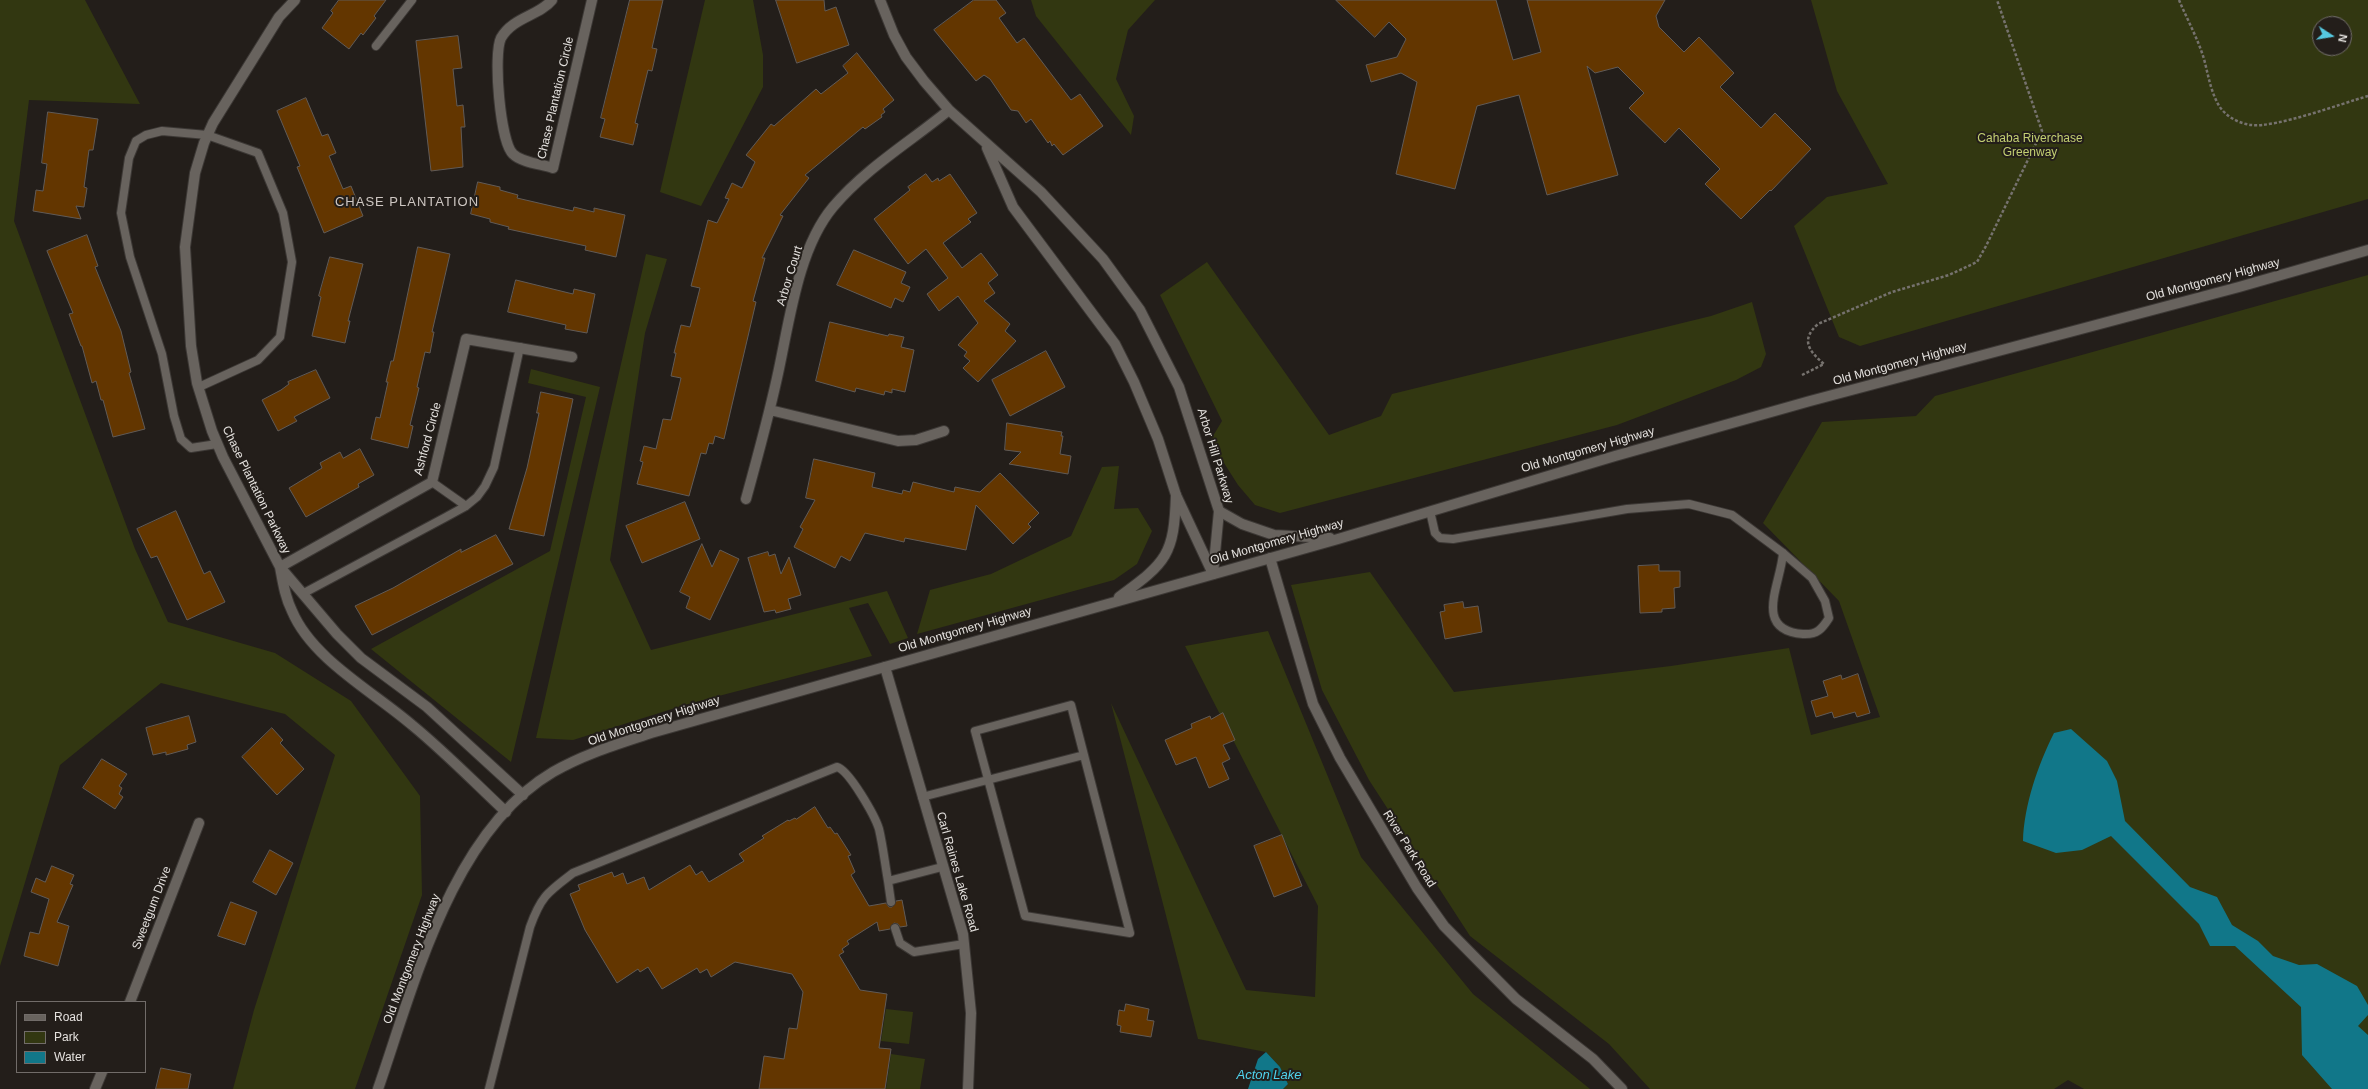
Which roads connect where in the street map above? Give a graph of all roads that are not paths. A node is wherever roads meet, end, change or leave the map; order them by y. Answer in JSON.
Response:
{"nodes":[{"id":1,"x":295,"y":0,"type":"edge"},
{"id":2,"x":412,"y":0,"type":"edge"},
{"id":3,"x":552,"y":0,"type":"edge"},
{"id":4,"x":592,"y":0,"type":"edge"},
{"id":5,"x":880,"y":0,"type":"edge"},
{"id":6,"x":376,"y":46,"type":"dead end"},
{"id":7,"x":949,"y":110,"type":"junction"},
{"id":8,"x":207,"y":135,"type":"junction"},
{"id":9,"x":987,"y":146,"type":"junction"},
{"id":10,"x":2368,"y":250,"type":"edge"},
{"id":11,"x":520,"y":347,"type":"junction"},
{"id":12,"x":572,"y":357,"type":"dead end"},
{"id":13,"x":199,"y":386,"type":"junction"},
{"id":14,"x":770,"y":410,"type":"junction"},
{"id":15,"x":944,"y":431,"type":"dead end"},
{"id":16,"x":217,"y":444,"type":"junction"},
{"id":17,"x":432,"y":482,"type":"junction"},
{"id":18,"x":1176,"y":495,"type":"junction"},
{"id":19,"x":746,"y":499,"type":"dead end"},
{"id":20,"x":466,"y":506,"type":"junction"},
{"id":21,"x":1430,"y":510,"type":"junction"},
{"id":22,"x":1219,"y":511,"type":"junction"},
{"id":23,"x":1338,"y":539,"type":"junction"},
{"id":24,"x":1783,"y":553,"type":"junction"},
{"id":25,"x":1270,"y":558,"type":"junction"},
{"id":26,"x":280,"y":567,"type":"junction"},
{"id":27,"x":1213,"y":574,"type":"junction"},
{"id":28,"x":304,"y":593,"type":"junction"},
{"id":29,"x":1113,"y":602,"type":"junction"},
{"id":30,"x":885,"y":667,"type":"junction"},
{"id":31,"x":1084,"y":755,"type":"junction"},
{"id":32,"x":990,"y":780,"type":"junction"},
{"id":33,"x":523,"y":795,"type":"junction"},
{"id":34,"x":922,"y":798,"type":"junction"},
{"id":35,"x":506,"y":812,"type":"junction"},
{"id":36,"x":199,"y":823,"type":"dead end"},
{"id":37,"x":942,"y":867,"type":"junction"},
{"id":38,"x":888,"y":881,"type":"junction"},
{"id":39,"x":891,"y":902,"type":"dead end"},
{"id":40,"x":896,"y":928,"type":"dead end"},
{"id":41,"x":964,"y":944,"type":"junction"},
{"id":42,"x":130,"y":1001,"type":"edge"},
{"id":43,"x":102,"y":1073,"type":"edge"},
{"id":44,"x":95,"y":1089,"type":"edge"},
{"id":45,"x":378,"y":1089,"type":"edge"},
{"id":46,"x":489,"y":1089,"type":"edge"},
{"id":47,"x":968,"y":1089,"type":"edge"},
{"id":48,"x":1622,"y":1089,"type":"edge"}],
"edges":[{"from":1,"to":8,"type":"street","name":"Chase Plantation Parkway"},
{"from":2,"to":6,"type":"lane"},
{"from":3,"to":4,"type":"street","name":"Chase Plantation Circle"},
{"from":5,"to":7,"type":"street","name":"Arbor Hill Parkway"},
{"from":7,"to":9,"type":"street","name":"Arbor Hill Parkway"},
{"from":7,"to":14,"type":"street","name":"Arbor Court"},
{"from":8,"to":13,"type":"street","name":"Chase Plantation Parkway"},
{"from":8,"to":13,"type":"lane"},
{"from":8,"to":16,"type":"lane"},
{"from":9,"to":18,"type":"street","name":"Arbor Hill Parkway"},
{"from":9,"to":22,"type":"street","name":"Arbor Hill Parkway"},
{"from":10,"to":21,"type":"street","name":"Old Montgomery Highway"},
{"from":11,"to":12,"type":"street","name":"Ashford Circle"},
{"from":11,"to":17,"type":"street","name":"Ashford Circle"},
{"from":11,"to":20,"type":"lane"},
{"from":13,"to":16,"type":"street","name":"Chase Plantation Parkway"},
{"from":14,"to":15,"type":"street"},
{"from":14,"to":19,"type":"street","name":"Arbor Court"},
{"from":16,"to":26,"type":"street","name":"Chase Plantation Parkway"},
{"from":17,"to":20,"type":"lane"},
{"from":17,"to":26,"type":"street","name":"Ashford Circle"},
{"from":18,"to":27,"type":"street","name":"Arbor Hill Parkway"},
{"from":18,"to":29,"type":"street"},
{"from":20,"to":28,"type":"lane"},
{"from":21,"to":23,"type":"street","name":"Old Montgomery Highway"},
{"from":21,"to":24,"type":"lane"},
{"from":22,"to":23,"type":"street"},
{"from":22,"to":27,"type":"street","name":"Arbor Hill Parkway"},
{"from":23,"to":25,"type":"street","name":"Old Montgomery Highway"},
{"from":24,"to":24,"type":"lane"},
{"from":25,"to":27,"type":"street","name":"Old Montgomery Highway"},
{"from":25,"to":48,"type":"street","name":"River Park Road"},
{"from":26,"to":28,"type":"street","name":"Chase Plantation Parkway"},
{"from":26,"to":35,"type":"street","name":"Chase Plantation Parkway"},
{"from":27,"to":29,"type":"street","name":"Old Montgomery Highway"},
{"from":28,"to":33,"type":"street","name":"Chase Plantation Parkway"},
{"from":29,"to":30,"type":"street","name":"Old Montgomery Highway"},
{"from":30,"to":33,"type":"street","name":"Old Montgomery Highway"},
{"from":30,"to":34,"type":"street","name":"Carl Raines Lake Road"},
{"from":31,"to":32,"type":"lane"},
{"from":31,"to":32,"type":"lane"},
{"from":31,"to":32,"type":"lane"},
{"from":32,"to":34,"type":"lane"},
{"from":33,"to":35,"type":"street","name":"Old Montgomery Highway"},
{"from":34,"to":37,"type":"street","name":"Carl Raines Lake Road"},
{"from":35,"to":45,"type":"street","name":"Old Montgomery Highway"},
{"from":36,"to":42,"type":"street","name":"Sweetgum Drive"},
{"from":37,"to":38,"type":"lane"},
{"from":37,"to":41,"type":"street","name":"Carl Raines Lake Road"},
{"from":38,"to":39,"type":"lane"},
{"from":38,"to":46,"type":"lane"},
{"from":40,"to":41,"type":"lane"},
{"from":41,"to":47,"type":"street","name":"Carl Raines Lake Road"},
{"from":43,"to":44,"type":"street"}]}
